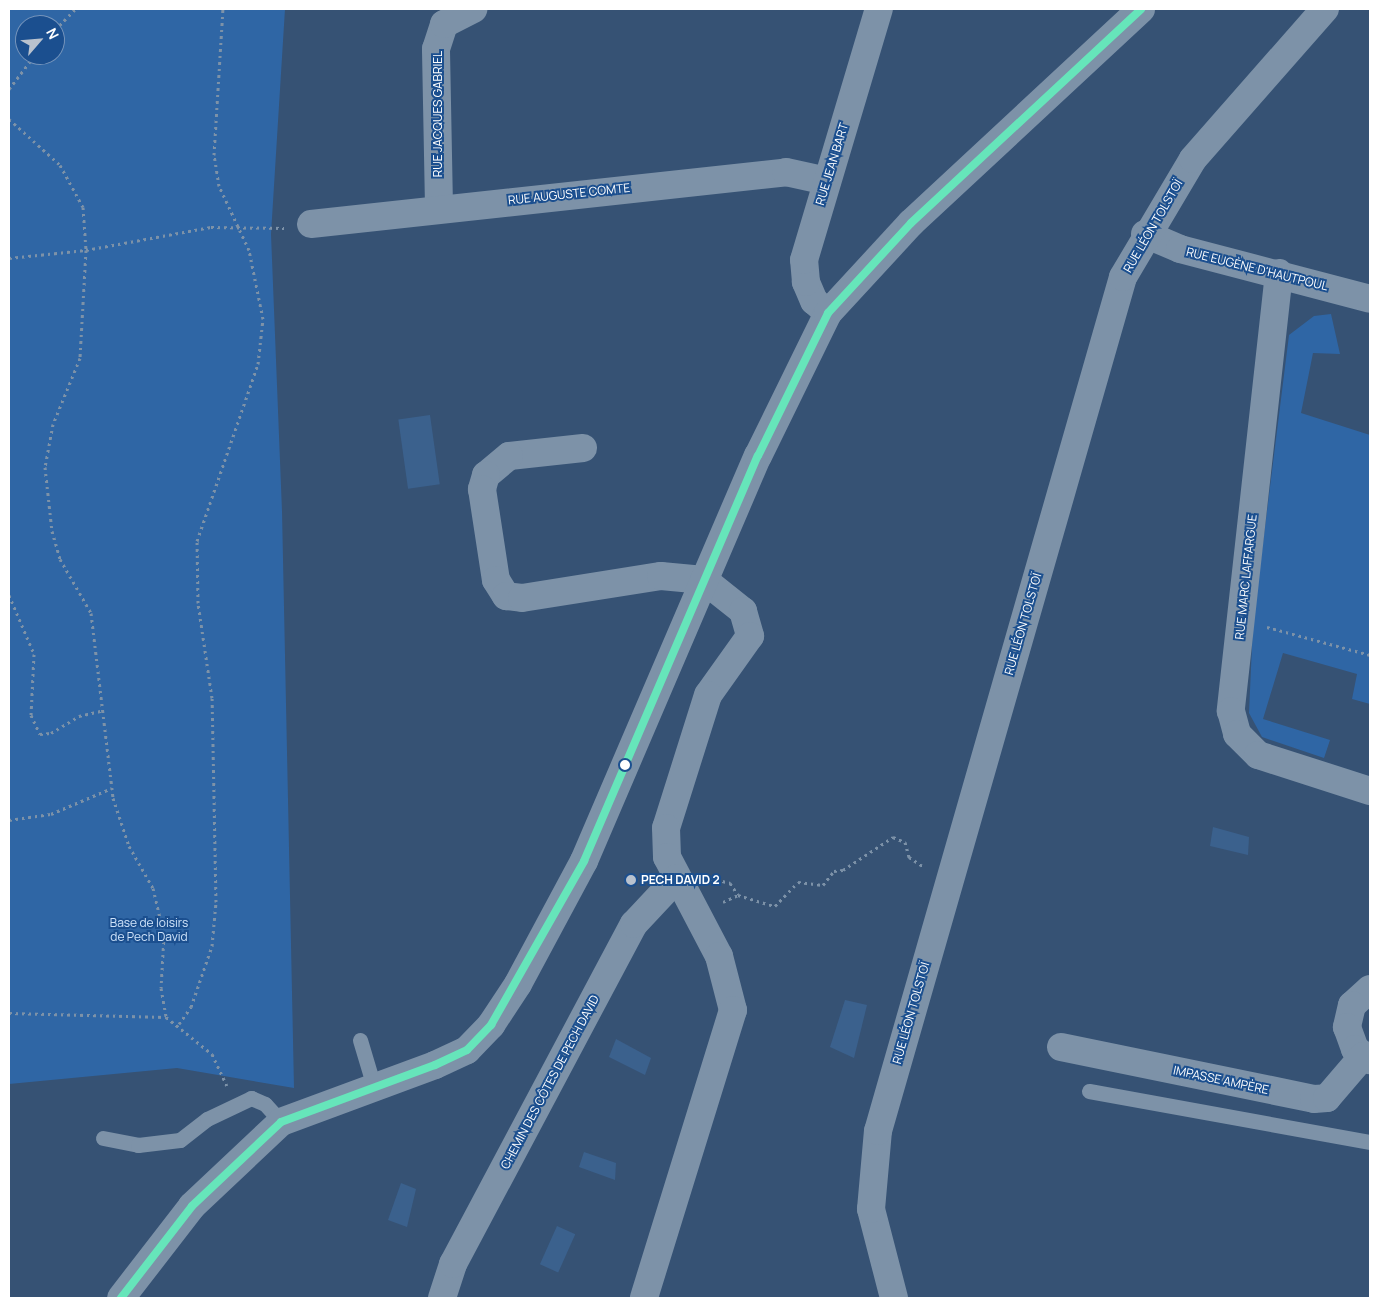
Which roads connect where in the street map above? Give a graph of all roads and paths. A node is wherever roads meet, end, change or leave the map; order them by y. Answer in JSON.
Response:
{"nodes":[{"id":1,"x":75,"y":9,"type":"edge"},
{"id":2,"x":223,"y":9,"type":"edge"},
{"id":3,"x":473,"y":9,"type":"edge"},
{"id":4,"x":879,"y":9,"type":"edge"},
{"id":5,"x":1141,"y":9,"type":"edge"},
{"id":6,"x":1325,"y":9,"type":"edge"},
{"id":7,"x":65,"y":20,"type":"edge"},
{"id":8,"x":28,"y":65,"type":"edge"},
{"id":9,"x":9,"y":89,"type":"edge"},
{"id":10,"x":9,"y":119,"type":"edge"},
{"id":11,"x":827,"y":181,"type":"junction"},
{"id":12,"x":439,"y":207,"type":"junction"},
{"id":13,"x":311,"y":224,"type":"joint"},
{"id":14,"x":236,"y":227,"type":"junction"},
{"id":15,"x":1145,"y":234,"type":"junction"},
{"id":16,"x":86,"y":250,"type":"junction"},
{"id":17,"x":9,"y":258,"type":"edge"},
{"id":18,"x":1279,"y":273,"type":"junction"},
{"id":19,"x":1370,"y":299,"type":"edge"},
{"id":20,"x":828,"y":313,"type":"junction"},
{"id":21,"x":583,"y":448,"type":"dead end"},
{"id":22,"x":704,"y":580,"type":"junction"},
{"id":23,"x":9,"y":595,"type":"edge"},
{"id":24,"x":1262,"y":625,"type":"dead end"},
{"id":25,"x":1370,"y":655,"type":"edge"},
{"id":26,"x":101,"y":712,"type":"junction"},
{"id":27,"x":112,"y":788,"type":"junction"},
{"id":28,"x":1370,"y":790,"type":"edge"},
{"id":29,"x":9,"y":820,"type":"edge"},
{"id":30,"x":933,"y":873,"type":"dead end"},
{"id":31,"x":704,"y":877,"type":"dead end"},
{"id":32,"x":677,"y":878,"type":"junction"},
{"id":33,"x":738,"y":895,"type":"junction"},
{"id":34,"x":718,"y":905,"type":"dead end"},
{"id":35,"x":1370,"y":989,"type":"edge"},
{"id":36,"x":9,"y":1013,"type":"edge"},
{"id":37,"x":166,"y":1017,"type":"junction"},
{"id":38,"x":179,"y":1024,"type":"junction"},
{"id":39,"x":360,"y":1040,"type":"dead end"},
{"id":40,"x":1061,"y":1047,"type":"dead end"},
{"id":41,"x":1367,"y":1058,"type":"edge"},
{"id":42,"x":374,"y":1087,"type":"junction"},
{"id":43,"x":1090,"y":1091,"type":"dead end"},
{"id":44,"x":238,"y":1104,"type":"junction"},
{"id":45,"x":281,"y":1122,"type":"junction"},
{"id":46,"x":103,"y":1138,"type":"dead end"},
{"id":47,"x":1370,"y":1142,"type":"edge"},
{"id":48,"x":121,"y":1298,"type":"edge"},
{"id":49,"x":442,"y":1298,"type":"edge"},
{"id":50,"x":644,"y":1298,"type":"edge"},
{"id":51,"x":894,"y":1298,"type":"edge"}],
"edges":[{"from":1,"to":7,"type":"path"},
{"from":2,"to":14,"type":"path"},
{"from":3,"to":12,"type":"street","name":"RUE JACQUES GABRIEL"},
{"from":4,"to":11,"type":"street","name":"RUE JEAN BART"},
{"from":5,"to":20,"type":"street"},
{"from":6,"to":15,"type":"street","name":"RUE LÉON TOLSTOÏ"},
{"from":8,"to":9,"type":"path"},
{"from":10,"to":16,"type":"path"},
{"from":11,"to":12,"type":"street","name":"RUE AUGUSTE COMTE"},
{"from":11,"to":20,"type":"street","name":"RUE JEAN BART"},
{"from":12,"to":13,"type":"street","name":"RUE AUGUSTE COMTE"},
{"from":13,"to":14,"type":"path"},
{"from":14,"to":16,"type":"path"},
{"from":14,"to":38,"type":"path"},
{"from":15,"to":18,"type":"street","name":"RUE EUGÈNE D'HAUTPOUL"},
{"from":15,"to":51,"type":"street","name":"RUE LÉON TOLSTOÏ"},
{"from":16,"to":17,"type":"path"},
{"from":16,"to":26,"type":"path"},
{"from":18,"to":19,"type":"street","name":"RUE EUGÈNE D'HAUTPOUL"},
{"from":18,"to":28,"type":"street","name":"RUE MARC LAFFARGUE"},
{"from":20,"to":22,"type":"street"},
{"from":21,"to":22,"type":"street"},
{"from":22,"to":32,"type":"street"},
{"from":22,"to":42,"type":"street"},
{"from":23,"to":26,"type":"path"},
{"from":24,"to":25,"type":"path"},
{"from":26,"to":27,"type":"path"},
{"from":27,"to":29,"type":"path"},
{"from":27,"to":37,"type":"path"},
{"from":30,"to":33,"type":"path"},
{"from":31,"to":33,"type":"path"},
{"from":32,"to":49,"type":"street","name":"CHEMIN DES CÔTES DE PECH DAVID"},
{"from":32,"to":50,"type":"street"},
{"from":33,"to":34,"type":"path"},
{"from":35,"to":41,"type":"street","name":"IMPASSE AMPÈRE"},
{"from":36,"to":37,"type":"path"},
{"from":37,"to":38,"type":"path"},
{"from":38,"to":44,"type":"path"},
{"from":39,"to":42,"type":"lane"},
{"from":40,"to":41,"type":"street","name":"IMPASSE AMPÈRE"},
{"from":42,"to":45,"type":"street"},
{"from":43,"to":47,"type":"lane"},
{"from":44,"to":45,"type":"lane"},
{"from":44,"to":46,"type":"lane"},
{"from":45,"to":48,"type":"street"}]}
